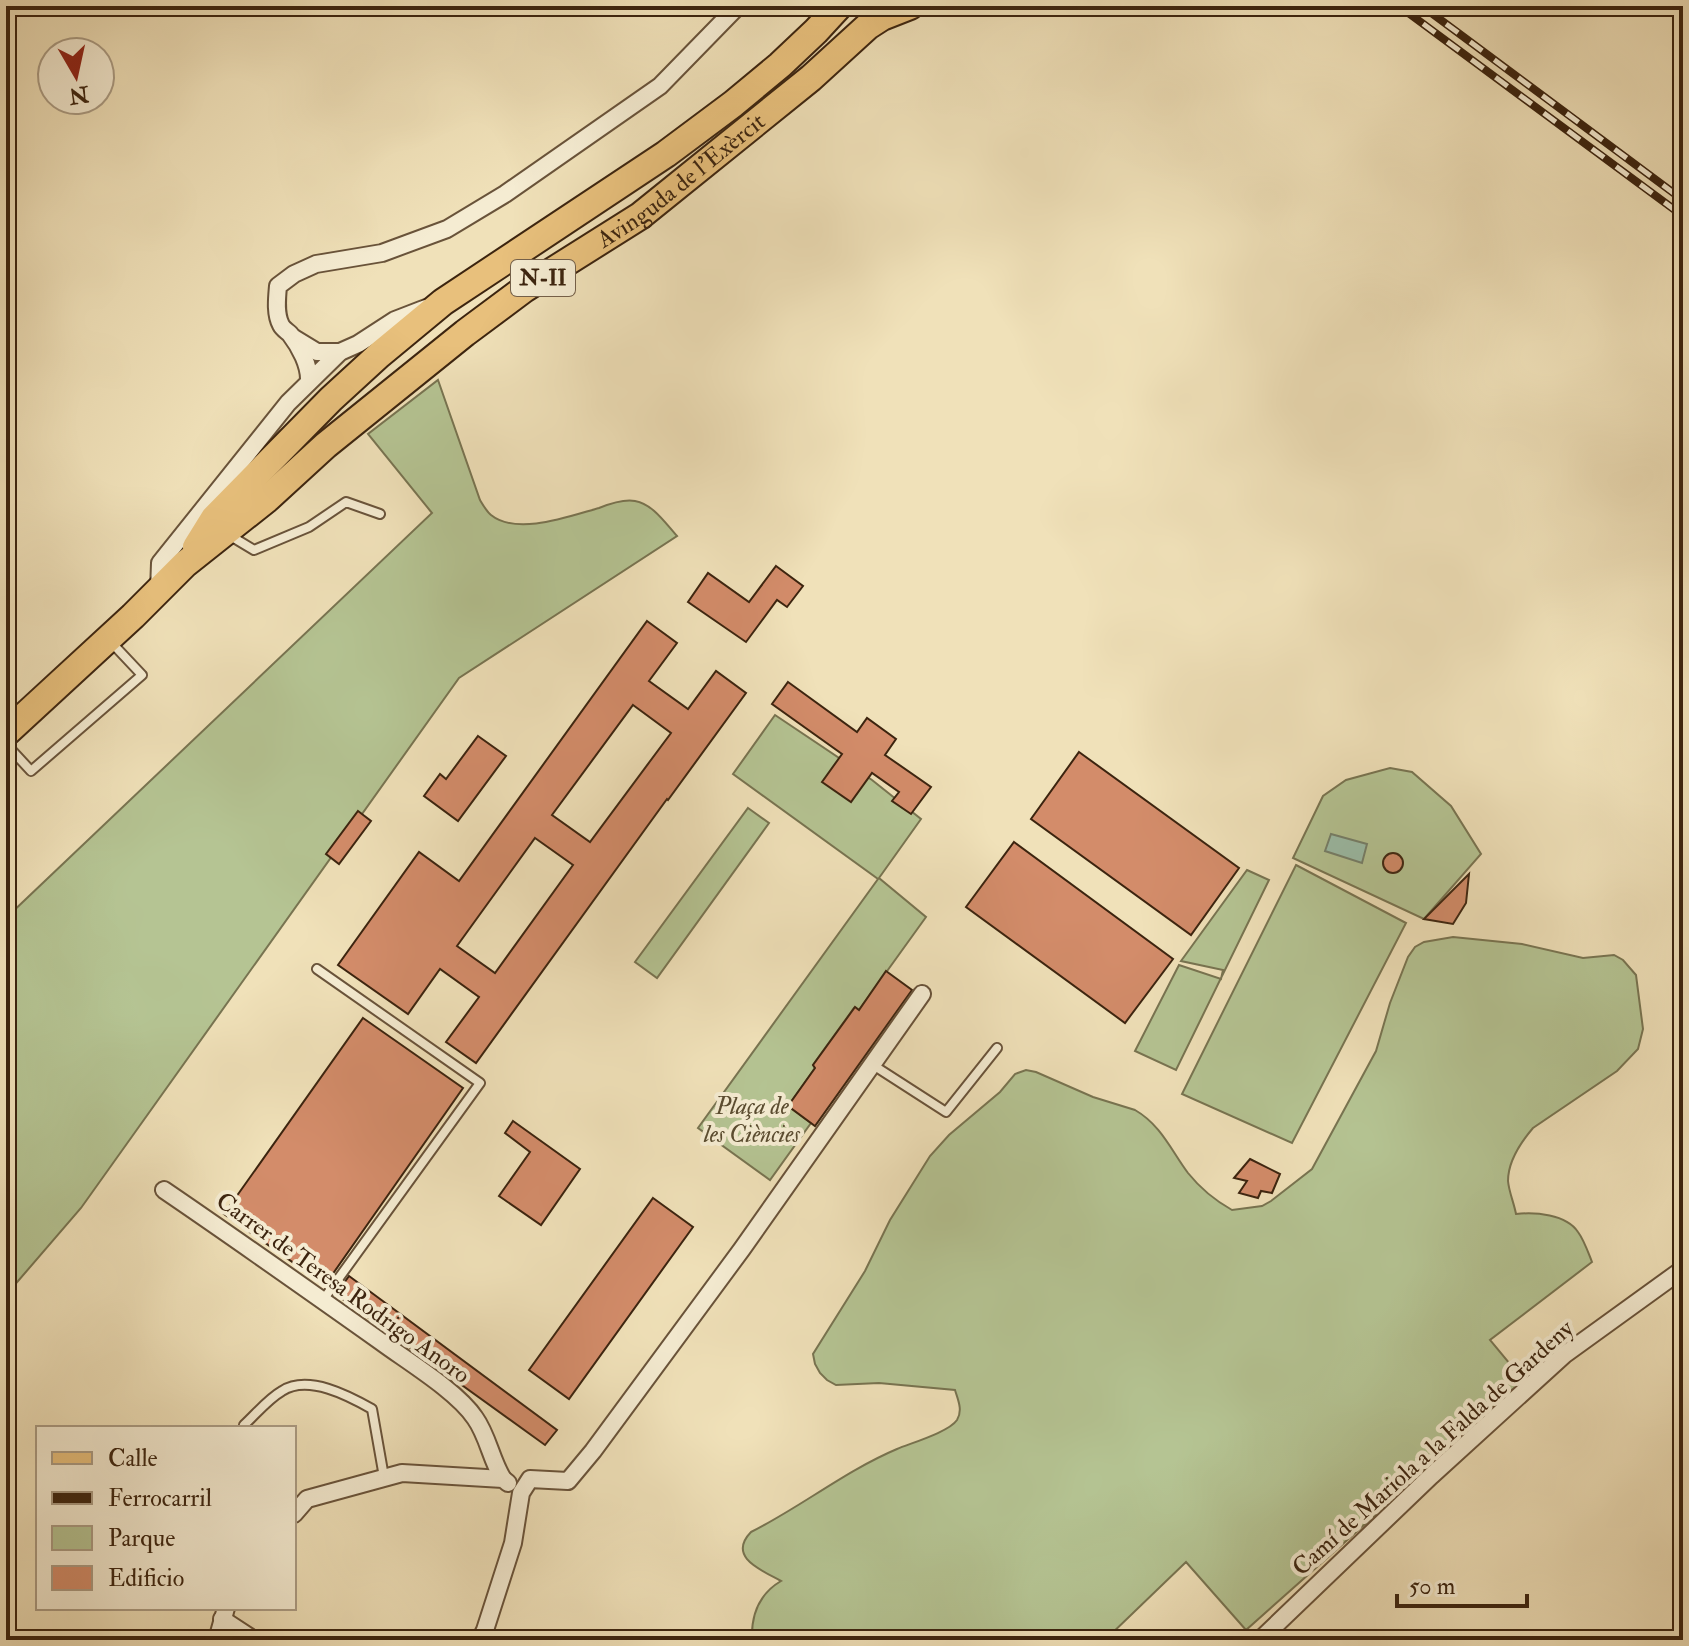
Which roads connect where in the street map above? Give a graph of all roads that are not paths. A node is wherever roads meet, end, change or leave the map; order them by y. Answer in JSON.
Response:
{"nodes":[{"id":1,"x":738,"y":6,"type":"edge"},
{"id":2,"x":839,"y":6,"type":"edge"},
{"id":3,"x":910,"y":6,"type":"edge"},
{"id":4,"x":443,"y":302,"type":"junction"},
{"id":5,"x":292,"y":337,"type":"junction"},
{"id":6,"x":340,"y":352,"type":"junction"},
{"id":7,"x":309,"y":382,"type":"junction"},
{"id":8,"x":380,"y":514,"type":"dead end"},
{"id":9,"x":225,"y":533,"type":"junction"},
{"id":10,"x":185,"y":564,"type":"junction"},
{"id":11,"x":159,"y":590,"type":"junction"},
{"id":12,"x":108,"y":639,"type":"junction"},
{"id":13,"x":6,"y":733,"type":"edge"},
{"id":14,"x":6,"y":744,"type":"edge"},
{"id":15,"x":317,"y":969,"type":"dead end"},
{"id":16,"x":922,"y":994,"type":"dead end"},
{"id":17,"x":997,"y":1048,"type":"dead end"},
{"id":18,"x":873,"y":1065,"type":"junction"},
{"id":19,"x":164,"y":1190,"type":"dead end"},
{"id":20,"x":1683,"y":1269,"type":"edge"},
{"id":21,"x":323,"y":1300,"type":"junction"},
{"id":22,"x":244,"y":1425,"type":"dead end"},
{"id":23,"x":384,"y":1477,"type":"junction"},
{"id":24,"x":503,"y":1479,"type":"junction"},
{"id":25,"x":526,"y":1486,"type":"junction"},
{"id":26,"x":296,"y":1512,"type":"edge"},
{"id":27,"x":224,"y":1614,"type":"edge"},
{"id":28,"x":217,"y":1640,"type":"edge"},
{"id":29,"x":254,"y":1640,"type":"edge"},
{"id":30,"x":480,"y":1640,"type":"edge"},
{"id":31,"x":1260,"y":1640,"type":"edge"}],
"edges":[{"from":1,"to":5,"type":"street"},
{"from":2,"to":4,"type":"main road","name":"Avinguda de l'Exèrcit","number":"N-II"},
{"from":3,"to":9,"type":"main road","name":"Avinguda de l'Exèrcit","number":"N-II"},
{"from":4,"to":6,"type":"street"},
{"from":4,"to":10,"type":"main road","name":"Avinguda de l'Exèrcit","number":"N-II"},
{"from":5,"to":6,"type":"street"},
{"from":5,"to":7,"type":"street"},
{"from":6,"to":7,"type":"street"},
{"from":7,"to":11,"type":"street"},
{"from":8,"to":9,"type":"lane"},
{"from":9,"to":10,"type":"main road","name":"Avinguda de l'Exèrcit","number":"N-II"},
{"from":10,"to":11,"type":"main road","name":"Avinguda de l'Exèrcit","number":"N-II"},
{"from":11,"to":12,"type":"main road","name":"Avinguda de l'Exèrcit","number":"N-II"},
{"from":12,"to":13,"type":"main road","name":"Avinguda de l'Exèrcit","number":"N-II"},
{"from":12,"to":14,"type":"lane"},
{"from":15,"to":21,"type":"lane"},
{"from":16,"to":18,"type":"street"},
{"from":17,"to":18,"type":"lane"},
{"from":18,"to":25,"type":"street"},
{"from":19,"to":21,"type":"street","name":"Carrer de Teresa Rodrigo Anoro"},
{"from":20,"to":31,"type":"street","name":"Camí de Mariola a la Falda de Gardeny"},
{"from":21,"to":24,"type":"street","name":"Carrer de Teresa Rodrigo Anoro"},
{"from":22,"to":23,"type":"lane"},
{"from":23,"to":24,"type":"street"},
{"from":23,"to":26,"type":"street"},
{"from":24,"to":25,"type":"street"},
{"from":25,"to":30,"type":"street"},
{"from":27,"to":28,"type":"street"},
{"from":27,"to":29,"type":"street"}]}
